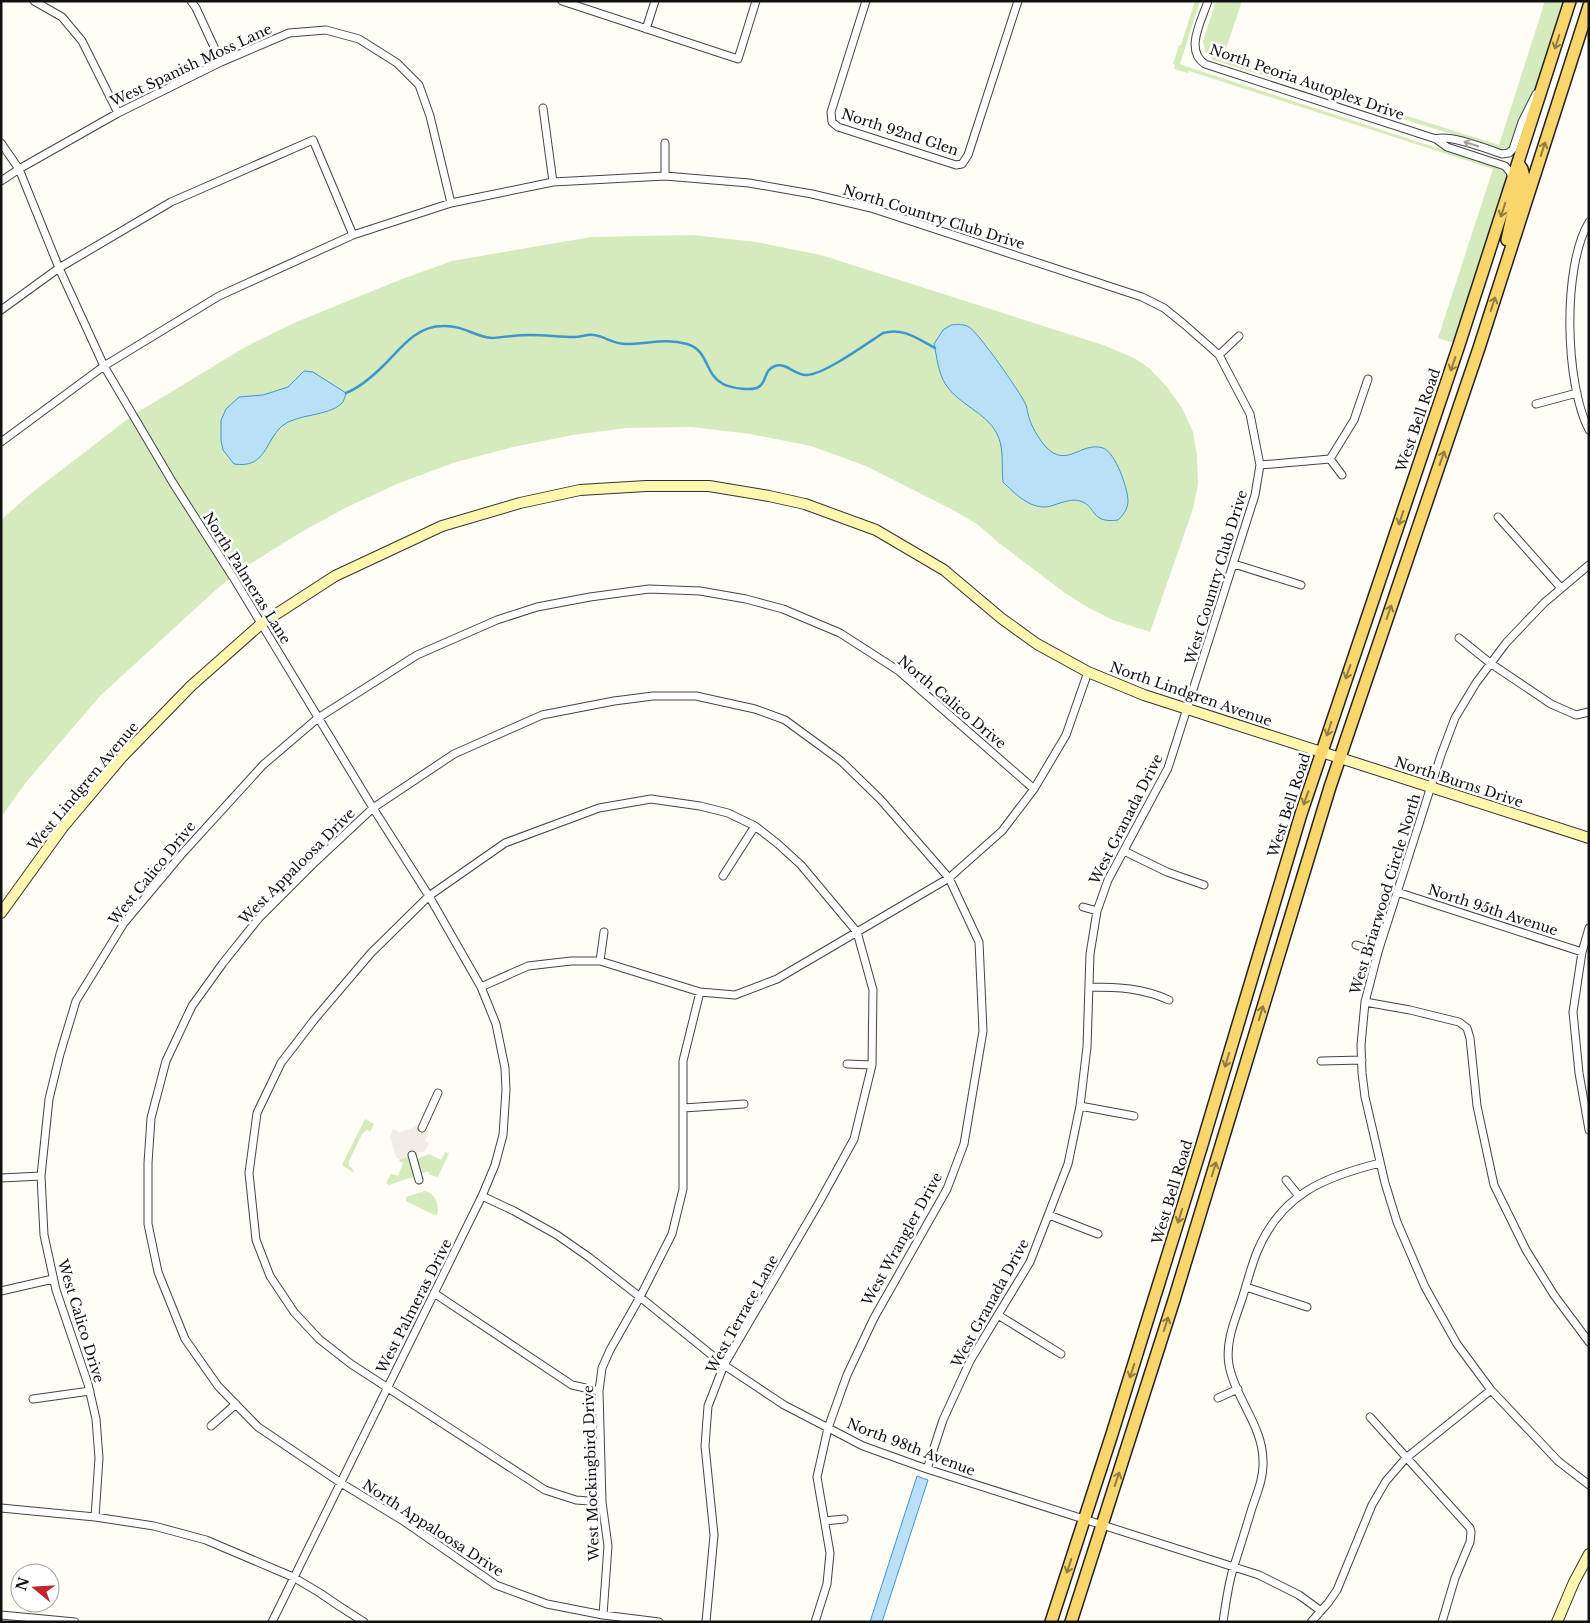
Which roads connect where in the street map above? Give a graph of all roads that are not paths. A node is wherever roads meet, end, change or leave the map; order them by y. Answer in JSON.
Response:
{"nodes":[{"id":1,"x":35,"y":1,"type":"edge"},
{"id":2,"x":191,"y":1,"type":"edge"},
{"id":3,"x":562,"y":1,"type":"edge"},
{"id":4,"x":655,"y":1,"type":"edge"},
{"id":5,"x":756,"y":1,"type":"edge"},
{"id":6,"x":866,"y":1,"type":"edge"},
{"id":7,"x":1018,"y":1,"type":"edge"},
{"id":8,"x":1208,"y":1,"type":"edge"},
{"id":9,"x":1570,"y":1,"type":"edge"},
{"id":10,"x":1589,"y":6,"type":"edge"},
{"id":11,"x":646,"y":29,"type":"junction"},
{"id":12,"x":221,"y":62,"type":"junction"},
{"id":13,"x":1544,"y":83,"type":"junction"},
{"id":14,"x":543,"y":108,"type":"dead end"},
{"id":15,"x":118,"y":112,"type":"junction"},
{"id":16,"x":1436,"y":138,"type":"junction"},
{"id":17,"x":1,"y":143,"type":"edge"},
{"id":18,"x":664,"y":143,"type":"dead end"},
{"id":19,"x":1502,"y":154,"type":"junction"},
{"id":20,"x":1518,"y":163,"type":"junction"},
{"id":21,"x":19,"y":168,"type":"junction"},
{"id":22,"x":665,"y":176,"type":"junction"},
{"id":23,"x":1,"y":181,"type":"edge"},
{"id":24,"x":552,"y":182,"type":"junction"},
{"id":25,"x":1512,"y":183,"type":"junction"},
{"id":26,"x":451,"y":203,"type":"junction"},
{"id":27,"x":1589,"y":222,"type":"edge"},
{"id":28,"x":352,"y":235,"type":"junction"},
{"id":29,"x":1506,"y":262,"type":"junction"},
{"id":30,"x":59,"y":268,"type":"junction"},
{"id":31,"x":1,"y":310,"type":"edge"},
{"id":32,"x":1185,"y":324,"type":"joint"},
{"id":33,"x":1239,"y":336,"type":"dead end"},
{"id":34,"x":1219,"y":355,"type":"junction"},
{"id":35,"x":104,"y":366,"type":"junction"},
{"id":36,"x":1368,"y":379,"type":"dead end"},
{"id":37,"x":1577,"y":393,"type":"junction"},
{"id":38,"x":1536,"y":404,"type":"dead end"},
{"id":39,"x":1589,"y":430,"type":"edge"},
{"id":40,"x":1,"y":442,"type":"edge"},
{"id":41,"x":1330,"y":459,"type":"junction"},
{"id":42,"x":1260,"y":465,"type":"junction"},
{"id":43,"x":1342,"y":475,"type":"dead end"},
{"id":44,"x":1498,"y":517,"type":"dead end"},
{"id":45,"x":1234,"y":564,"type":"junction"},
{"id":46,"x":1589,"y":565,"type":"edge"},
{"id":47,"x":1301,"y":585,"type":"dead end"},
{"id":48,"x":1561,"y":588,"type":"junction"},
{"id":49,"x":261,"y":624,"type":"junction"},
{"id":50,"x":1459,"y":638,"type":"dead end"},
{"id":51,"x":1490,"y":663,"type":"junction"},
{"id":52,"x":1088,"y":672,"type":"junction"},
{"id":53,"x":1188,"y":709,"type":"junction"},
{"id":54,"x":1589,"y":712,"type":"edge"},
{"id":55,"x":318,"y":718,"type":"junction"},
{"id":56,"x":1322,"y":752,"type":"junction"},
{"id":57,"x":1340,"y":758,"type":"junction"},
{"id":58,"x":1430,"y":787,"type":"junction"},
{"id":59,"x":1034,"y":789,"type":"junction"},
{"id":60,"x":373,"y":808,"type":"junction"},
{"id":61,"x":755,"y":826,"type":"junction"},
{"id":62,"x":1589,"y":838,"type":"edge"},
{"id":63,"x":1124,"y":851,"type":"junction"},
{"id":64,"x":723,"y":876,"type":"dead end"},
{"id":65,"x":949,"y":878,"type":"junction"},
{"id":66,"x":1204,"y":885,"type":"dead end"},
{"id":67,"x":1397,"y":892,"type":"junction"},
{"id":68,"x":430,"y":896,"type":"junction"},
{"id":69,"x":1082,"y":907,"type":"dead end"},
{"id":70,"x":1096,"y":911,"type":"junction"},
{"id":71,"x":1,"y":913,"type":"edge"},
{"id":72,"x":1589,"y":928,"type":"edge"},
{"id":73,"x":604,"y":932,"type":"dead end"},
{"id":74,"x":857,"y":932,"type":"junction"},
{"id":75,"x":1356,"y":945,"type":"dead end"},
{"id":76,"x":1378,"y":952,"type":"junction"},
{"id":77,"x":1582,"y":952,"type":"junction"},
{"id":78,"x":600,"y":961,"type":"junction"},
{"id":79,"x":481,"y":987,"type":"junction"},
{"id":80,"x":1089,"y":987,"type":"junction"},
{"id":81,"x":700,"y":992,"type":"junction"},
{"id":82,"x":1169,"y":1000,"type":"dead end"},
{"id":83,"x":1365,"y":1002,"type":"junction"},
{"id":84,"x":1362,"y":1060,"type":"junction"},
{"id":85,"x":1321,"y":1061,"type":"dead end"},
{"id":86,"x":847,"y":1064,"type":"dead end"},
{"id":87,"x":872,"y":1065,"type":"junction"},
{"id":88,"x":438,"y":1093,"type":"dead end"},
{"id":89,"x":744,"y":1104,"type":"dead end"},
{"id":90,"x":1080,"y":1106,"type":"junction"},
{"id":91,"x":683,"y":1108,"type":"junction"},
{"id":92,"x":1134,"y":1116,"type":"dead end"},
{"id":93,"x":422,"y":1128,"type":"dead end"},
{"id":94,"x":1589,"y":1130,"type":"edge"},
{"id":95,"x":412,"y":1155,"type":"dead end"},
{"id":96,"x":1380,"y":1163,"type":"junction"},
{"id":97,"x":40,"y":1176,"type":"junction"},
{"id":98,"x":1,"y":1178,"type":"edge"},
{"id":99,"x":419,"y":1180,"type":"dead end"},
{"id":100,"x":1286,"y":1180,"type":"dead end"},
{"id":101,"x":482,"y":1196,"type":"junction"},
{"id":102,"x":1299,"y":1196,"type":"junction"},
{"id":103,"x":1049,"y":1215,"type":"junction"},
{"id":104,"x":1098,"y":1234,"type":"dead end"},
{"id":105,"x":53,"y":1279,"type":"junction"},
{"id":106,"x":1246,"y":1287,"type":"junction"},
{"id":107,"x":1,"y":1291,"type":"edge"},
{"id":108,"x":434,"y":1294,"type":"junction"},
{"id":109,"x":640,"y":1297,"type":"junction"},
{"id":110,"x":1308,"y":1306,"type":"dead end"},
{"id":111,"x":998,"y":1316,"type":"junction"},
{"id":112,"x":1589,"y":1342,"type":"edge"},
{"id":113,"x":1061,"y":1354,"type":"dead end"},
{"id":114,"x":724,"y":1366,"type":"junction"},
{"id":115,"x":387,"y":1388,"type":"junction"},
{"id":116,"x":1238,"y":1390,"type":"junction"},
{"id":117,"x":1491,"y":1390,"type":"junction"},
{"id":118,"x":90,"y":1391,"type":"junction"},
{"id":119,"x":599,"y":1391,"type":"junction"},
{"id":120,"x":1218,"y":1398,"type":"dead end"},
{"id":121,"x":34,"y":1399,"type":"dead end"},
{"id":122,"x":236,"y":1404,"type":"junction"},
{"id":123,"x":1370,"y":1417,"type":"dead end"},
{"id":124,"x":211,"y":1426,"type":"dead end"},
{"id":125,"x":828,"y":1428,"type":"junction"},
{"id":126,"x":1406,"y":1458,"type":"junction"},
{"id":127,"x":927,"y":1469,"type":"junction"},
{"id":128,"x":341,"y":1483,"type":"junction"},
{"id":129,"x":1589,"y":1485,"type":"edge"},
{"id":130,"x":602,"y":1502,"type":"junction"},
{"id":131,"x":1,"y":1508,"type":"edge"},
{"id":132,"x":96,"y":1517,"type":"junction"},
{"id":133,"x":844,"y":1518,"type":"dead end"},
{"id":134,"x":1084,"y":1520,"type":"junction"},
{"id":135,"x":825,"y":1521,"type":"junction"},
{"id":136,"x":1102,"y":1525,"type":"junction"},
{"id":137,"x":1589,"y":1554,"type":"edge"},
{"id":138,"x":1234,"y":1567,"type":"junction"},
{"id":139,"x":293,"y":1577,"type":"junction"},
{"id":140,"x":1320,"y":1611,"type":"junction"},
{"id":141,"x":1,"y":1615,"type":"edge"},
{"id":142,"x":603,"y":1615,"type":"junction"},
{"id":143,"x":41,"y":1620,"type":"edge"},
{"id":144,"x":76,"y":1622,"type":"edge"},
{"id":145,"x":272,"y":1622,"type":"edge"},
{"id":146,"x":364,"y":1622,"type":"edge"},
{"id":147,"x":658,"y":1622,"type":"edge"},
{"id":148,"x":706,"y":1622,"type":"edge"},
{"id":149,"x":815,"y":1622,"type":"edge"},
{"id":150,"x":1051,"y":1622,"type":"edge"},
{"id":151,"x":1071,"y":1622,"type":"edge"},
{"id":152,"x":1223,"y":1622,"type":"edge"},
{"id":153,"x":1311,"y":1622,"type":"edge"},
{"id":154,"x":1442,"y":1622,"type":"edge"},
{"id":155,"x":1557,"y":1622,"type":"edge"}],
"edges":[{"from":1,"to":15,"type":"street"},
{"from":2,"to":12,"type":"street"},
{"from":3,"to":11,"type":"street"},
{"from":4,"to":11,"type":"street"},
{"from":5,"to":11,"type":"street"},
{"from":6,"to":7,"type":"street","name":"North 92nd Glen"},
{"from":8,"to":16,"type":"street","name":"North Peoria Autoplex Drive"},
{"from":9,"to":13,"type":"main road","name":"West Bell Road","one_way":true},
{"from":29,"to":10,"type":"main road","one_way":true},
{"from":12,"to":15,"type":"street","name":"West Spanish Moss Lane"},
{"from":12,"to":26,"type":"street","name":"West Spanish Moss Lane"},
{"from":13,"to":19,"type":"street"},
{"from":13,"to":20,"type":"main road","name":"West Bell Road"},
{"from":14,"to":24,"type":"street"},
{"from":15,"to":21,"type":"street","name":"West Spanish Moss Lane"},
{"from":19,"to":16,"type":"street","name":"North Peoria Autoplex Drive","one_way":true},
{"from":16,"to":25,"type":"street","name":"North Peoria Autoplex Drive"},
{"from":17,"to":21,"type":"street","name":"North Palmeras Lane"},
{"from":18,"to":22,"type":"street"},
{"from":19,"to":20,"type":"street","name":"North Peoria Autoplex Drive"},
{"from":20,"to":25,"type":"main road","name":"West Bell Road"},
{"from":20,"to":29,"type":"main road"},
{"from":21,"to":23,"type":"street","name":"West Spanish Moss Lane"},
{"from":21,"to":30,"type":"street","name":"North Palmeras Lane"},
{"from":22,"to":24,"type":"street","name":"North Country Club Drive"},
{"from":22,"to":32,"type":"street","name":"North Country Club Drive"},
{"from":24,"to":26,"type":"street","name":"North Country Club Drive"},
{"from":25,"to":56,"type":"main road","name":"West Bell Road","one_way":true},
{"from":26,"to":28,"type":"street","name":"North Country Club Drive"},
{"from":27,"to":37,"type":"street"},
{"from":28,"to":30,"type":"street"},
{"from":28,"to":35,"type":"street","name":"North Country Club Drive"},
{"from":57,"to":29,"type":"main road","one_way":true},
{"from":30,"to":31,"type":"street"},
{"from":30,"to":35,"type":"street","name":"North Palmeras Lane"},
{"from":32,"to":34,"type":"street","name":"West Country Club Drive"},
{"from":33,"to":34,"type":"street"},
{"from":34,"to":42,"type":"street","name":"West Country Club Drive"},
{"from":35,"to":40,"type":"street"},
{"from":35,"to":49,"type":"street","name":"North Palmeras Lane"},
{"from":36,"to":41,"type":"street"},
{"from":37,"to":38,"type":"street"},
{"from":37,"to":39,"type":"street"},
{"from":41,"to":42,"type":"street"},
{"from":41,"to":43,"type":"street"},
{"from":42,"to":45,"type":"street","name":"West Country Club Drive"},
{"from":44,"to":48,"type":"street"},
{"from":45,"to":47,"type":"street"},
{"from":45,"to":53,"type":"street","name":"West Country Club Drive"},
{"from":46,"to":48,"type":"street","name":"West Briarwood Circle North"},
{"from":48,"to":51,"type":"street","name":"West Briarwood Circle North"},
{"from":49,"to":52,"type":"street","name":"North Lindgren Avenue"},
{"from":49,"to":55,"type":"street","name":"North Palmeras Lane"},
{"from":49,"to":71,"type":"street","name":"West Lindgren Avenue"},
{"from":50,"to":51,"type":"street"},
{"from":51,"to":54,"type":"street"},
{"from":51,"to":58,"type":"street","name":"West Briarwood Circle North"},
{"from":52,"to":53,"type":"street","name":"North Lindgren Avenue"},
{"from":52,"to":59,"type":"street"},
{"from":53,"to":56,"type":"street","name":"North Lindgren Avenue"},
{"from":53,"to":63,"type":"street","name":"West Granada Drive"},
{"from":55,"to":59,"type":"street","name":"North Calico Drive"},
{"from":55,"to":60,"type":"street","name":"North Palmeras Lane"},
{"from":55,"to":97,"type":"street","name":"West Calico Drive"},
{"from":56,"to":57,"type":"street","name":"North Burns Drive"},
{"from":56,"to":134,"type":"main road","name":"West Bell Road","one_way":true},
{"from":57,"to":58,"type":"street","name":"North Burns Drive"},
{"from":136,"to":57,"type":"main road","one_way":true},
{"from":58,"to":62,"type":"street","name":"North Burns Drive"},
{"from":58,"to":67,"type":"street","name":"West Briarwood Circle North"},
{"from":59,"to":65,"type":"street"},
{"from":60,"to":65,"type":"street","name":"West Appaloosa Drive"},
{"from":60,"to":68,"type":"street","name":"North Palmeras Lane"},
{"from":60,"to":122,"type":"street","name":"West Appaloosa Drive"},
{"from":61,"to":64,"type":"street"},
{"from":61,"to":68,"type":"street"},
{"from":61,"to":74,"type":"street"},
{"from":63,"to":66,"type":"street"},
{"from":63,"to":70,"type":"street","name":"West Granada Drive"},
{"from":65,"to":74,"type":"street"},
{"from":65,"to":125,"type":"street","name":"West Wrangler Drive"},
{"from":67,"to":76,"type":"street","name":"West Briarwood Circle North"},
{"from":67,"to":77,"type":"street","name":"North 95th Avenue"},
{"from":68,"to":79,"type":"street","name":"North Palmeras Lane"},
{"from":68,"to":115,"type":"street"},
{"from":69,"to":70,"type":"street"},
{"from":70,"to":80,"type":"street","name":"West Granada Drive"},
{"from":72,"to":77,"type":"street"},
{"from":73,"to":78,"type":"street"},
{"from":74,"to":81,"type":"street"},
{"from":74,"to":87,"type":"street","name":"West Terrace Lane"},
{"from":75,"to":76,"type":"street"},
{"from":76,"to":83,"type":"street","name":"West Briarwood Circle North"},
{"from":77,"to":94,"type":"street"},
{"from":78,"to":79,"type":"street"},
{"from":78,"to":81,"type":"street"},
{"from":79,"to":101,"type":"street","name":"West Palmeras Drive"},
{"from":80,"to":82,"type":"street"},
{"from":80,"to":90,"type":"street","name":"West Granada Drive"},
{"from":81,"to":91,"type":"street","name":"West Mockingbird Drive"},
{"from":83,"to":84,"type":"street","name":"West Briarwood Circle North"},
{"from":83,"to":112,"type":"street"},
{"from":84,"to":85,"type":"street"},
{"from":84,"to":96,"type":"street","name":"West Briarwood Circle North"},
{"from":86,"to":87,"type":"street"},
{"from":87,"to":114,"type":"street","name":"West Terrace Lane"},
{"from":88,"to":93,"type":"street"},
{"from":89,"to":91,"type":"street"},
{"from":90,"to":92,"type":"street"},
{"from":90,"to":103,"type":"street","name":"West Granada Drive"},
{"from":91,"to":109,"type":"street","name":"West Mockingbird Drive"},
{"from":95,"to":99,"type":"street"},
{"from":96,"to":102,"type":"street"},
{"from":96,"to":117,"type":"street","name":"West Briarwood Circle North"},
{"from":97,"to":98,"type":"street"},
{"from":97,"to":105,"type":"street","name":"West Calico Drive"},
{"from":100,"to":102,"type":"street"},
{"from":101,"to":108,"type":"street","name":"West Palmeras Drive"},
{"from":101,"to":109,"type":"street","name":"North 98th Avenue"},
{"from":102,"to":106,"type":"street"},
{"from":103,"to":104,"type":"street"},
{"from":103,"to":111,"type":"street","name":"West Granada Drive"},
{"from":105,"to":107,"type":"street"},
{"from":105,"to":118,"type":"street","name":"West Calico Drive"},
{"from":106,"to":110,"type":"street"},
{"from":106,"to":116,"type":"street"},
{"from":108,"to":115,"type":"street","name":"West Palmeras Drive"},
{"from":108,"to":119,"type":"street"},
{"from":109,"to":114,"type":"street","name":"North 98th Avenue"},
{"from":109,"to":119,"type":"street","name":"West Mockingbird Drive"},
{"from":111,"to":113,"type":"street"},
{"from":111,"to":127,"type":"street","name":"West Granada Drive"},
{"from":114,"to":125,"type":"street","name":"North 98th Avenue"},
{"from":114,"to":148,"type":"street","name":"West Terrace Lane"},
{"from":115,"to":128,"type":"street","name":"West Palmeras Drive"},
{"from":115,"to":130,"type":"street"},
{"from":116,"to":120,"type":"street"},
{"from":116,"to":138,"type":"street"},
{"from":117,"to":126,"type":"street"},
{"from":117,"to":129,"type":"street","name":"West Briarwood Circle North"},
{"from":118,"to":121,"type":"street"},
{"from":118,"to":132,"type":"street","name":"West Calico Drive"},
{"from":119,"to":130,"type":"street","name":"West Mockingbird Drive"},
{"from":122,"to":124,"type":"street"},
{"from":122,"to":128,"type":"street","name":"West Appaloosa Drive"},
{"from":123,"to":126,"type":"street"},
{"from":125,"to":127,"type":"street","name":"North 98th Avenue"},
{"from":125,"to":135,"type":"street","name":"West Wrangler Drive"},
{"from":126,"to":140,"type":"street"},
{"from":126,"to":154,"type":"street"},
{"from":127,"to":134,"type":"street","name":"North 98th Avenue"},
{"from":128,"to":139,"type":"street","name":"West Palmeras Drive"},
{"from":128,"to":142,"type":"street","name":"North Appaloosa Drive"},
{"from":130,"to":142,"type":"street","name":"West Mockingbird Drive"},
{"from":131,"to":132,"type":"street"},
{"from":132,"to":139,"type":"street"},
{"from":133,"to":135,"type":"street"},
{"from":134,"to":136,"type":"street","name":"North 98th Avenue"},
{"from":134,"to":150,"type":"main road","name":"West Bell Road","one_way":true},
{"from":135,"to":149,"type":"street","name":"West Wrangler Drive"},
{"from":136,"to":138,"type":"street","name":"North 98th Avenue"},
{"from":136,"to":151,"type":"main road"},
{"from":137,"to":155,"type":"street"},
{"from":138,"to":140,"type":"street","name":"North 98th Avenue"},
{"from":138,"to":152,"type":"street"},
{"from":139,"to":145,"type":"street","name":"West Palmeras Drive"},
{"from":139,"to":146,"type":"street"},
{"from":140,"to":153,"type":"street"},
{"from":141,"to":143,"type":"street"},
{"from":142,"to":147,"type":"street","name":"North Appaloosa Drive"},
{"from":143,"to":144,"type":"street"}]}
